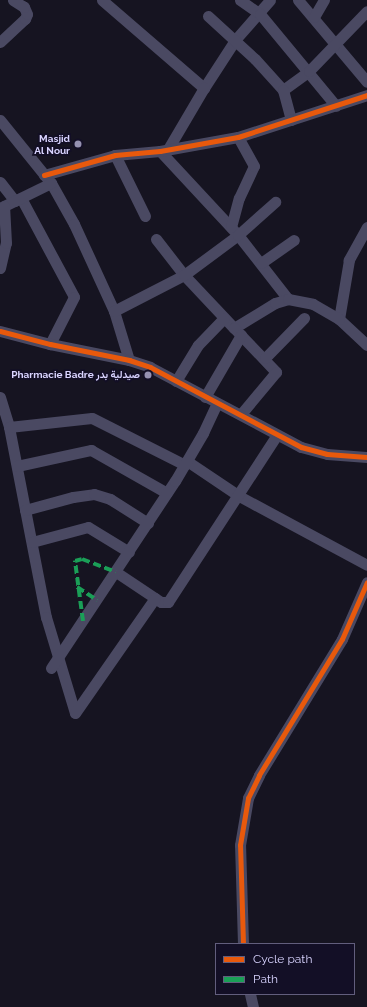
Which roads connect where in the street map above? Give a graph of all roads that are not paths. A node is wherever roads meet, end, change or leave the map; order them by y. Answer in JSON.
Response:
{"nodes":[{"id":1,"x":13,"y":0,"type":"edge"},
{"id":2,"x":102,"y":0,"type":"edge"},
{"id":3,"x":240,"y":0,"type":"edge"},
{"id":4,"x":270,"y":0,"type":"edge"},
{"id":5,"x":298,"y":0,"type":"edge"},
{"id":6,"x":324,"y":0,"type":"edge"},
{"id":7,"x":367,"y":11,"type":"edge"},
{"id":8,"x":260,"y":14,"type":"junction"},
{"id":9,"x":208,"y":16,"type":"dead end"},
{"id":10,"x":314,"y":17,"type":"junction"},
{"id":11,"x":235,"y":40,"type":"junction"},
{"id":12,"x":0,"y":42,"type":"edge"},
{"id":13,"x":337,"y":44,"type":"junction"},
{"id":14,"x":309,"y":71,"type":"junction"},
{"id":15,"x":367,"y":82,"type":"edge"},
{"id":16,"x":204,"y":88,"type":"junction"},
{"id":17,"x":282,"y":90,"type":"junction"},
{"id":18,"x":367,"y":95,"type":"edge"},
{"id":19,"x":336,"y":106,"type":"junction"},
{"id":20,"x":0,"y":120,"type":"edge"},
{"id":21,"x":291,"y":120,"type":"junction"},
{"id":22,"x":238,"y":137,"type":"junction"},
{"id":23,"x":164,"y":150,"type":"junction"},
{"id":24,"x":115,"y":155,"type":"junction"},
{"id":25,"x":47,"y":179,"type":"junction"},
{"id":26,"x":0,"y":182,"type":"edge"},
{"id":27,"x":18,"y":200,"type":"junction"},
{"id":28,"x":275,"y":202,"type":"dead end"},
{"id":29,"x":2,"y":207,"type":"edge"},
{"id":30,"x":145,"y":216,"type":"dead end"},
{"id":31,"x":367,"y":227,"type":"edge"},
{"id":32,"x":234,"y":231,"type":"junction"},
{"id":33,"x":156,"y":239,"type":"dead end"},
{"id":34,"x":294,"y":240,"type":"dead end"},
{"id":35,"x":261,"y":263,"type":"junction"},
{"id":36,"x":0,"y":268,"type":"edge"},
{"id":37,"x":184,"y":275,"type":"junction"},
{"id":38,"x":288,"y":299,"type":"junction"},
{"id":39,"x":114,"y":311,"type":"junction"},
{"id":40,"x":224,"y":318,"type":"junction"},
{"id":41,"x":304,"y":318,"type":"dead end"},
{"id":42,"x":339,"y":319,"type":"junction"},
{"id":43,"x":0,"y":331,"type":"edge"},
{"id":44,"x":238,"y":332,"type":"junction"},
{"id":45,"x":50,"y":344,"type":"junction"},
{"id":46,"x":367,"y":345,"type":"edge"},
{"id":47,"x":265,"y":358,"type":"junction"},
{"id":48,"x":129,"y":360,"type":"junction"},
{"id":49,"x":176,"y":381,"type":"junction"},
{"id":50,"x":0,"y":397,"type":"edge"},
{"id":51,"x":205,"y":397,"type":"junction"},
{"id":52,"x":217,"y":403,"type":"junction"},
{"id":53,"x":241,"y":414,"type":"junction"},
{"id":54,"x":9,"y":427,"type":"junction"},
{"id":55,"x":277,"y":435,"type":"junction"},
{"id":56,"x":367,"y":457,"type":"edge"},
{"id":57,"x":186,"y":463,"type":"junction"},
{"id":58,"x":16,"y":466,"type":"junction"},
{"id":59,"x":167,"y":493,"type":"junction"},
{"id":60,"x":239,"y":496,"type":"junction"},
{"id":61,"x":25,"y":510,"type":"junction"},
{"id":62,"x":148,"y":523,"type":"junction"},
{"id":63,"x":32,"y":542,"type":"junction"},
{"id":64,"x":129,"y":552,"type":"junction"},
{"id":65,"x":367,"y":564,"type":"edge"},
{"id":66,"x":116,"y":572,"type":"junction"},
{"id":67,"x":367,"y":582,"type":"edge"},
{"id":68,"x":155,"y":598,"type":"junction"},
{"id":69,"x":58,"y":658,"type":"junction"},
{"id":70,"x":51,"y":668,"type":"dead end"},
{"id":71,"x":243,"y":943,"type":"edge"},
{"id":72,"x":250,"y":995,"type":"edge"},
{"id":73,"x":253,"y":1007,"type":"edge"}],
"edges":[{"from":1,"to":12,"type":"street"},
{"from":2,"to":16,"type":"street"},
{"from":3,"to":8,"type":"street"},
{"from":4,"to":8,"type":"street"},
{"from":5,"to":10,"type":"street"},
{"from":6,"to":10,"type":"street"},
{"from":7,"to":13,"type":"street"},
{"from":8,"to":11,"type":"street"},
{"from":8,"to":14,"type":"street"},
{"from":9,"to":11,"type":"street"},
{"from":10,"to":13,"type":"street"},
{"from":11,"to":16,"type":"street"},
{"from":11,"to":17,"type":"street"},
{"from":13,"to":14,"type":"street"},
{"from":13,"to":15,"type":"street"},
{"from":14,"to":17,"type":"street"},
{"from":14,"to":19,"type":"street"},
{"from":16,"to":23,"type":"street"},
{"from":17,"to":21,"type":"street"},
{"from":18,"to":19,"type":"street"},
{"from":19,"to":21,"type":"street"},
{"from":20,"to":25,"type":"street"},
{"from":21,"to":22,"type":"street"},
{"from":22,"to":23,"type":"street"},
{"from":22,"to":32,"type":"street"},
{"from":23,"to":24,"type":"street"},
{"from":23,"to":32,"type":"street"},
{"from":24,"to":25,"type":"street"},
{"from":24,"to":30,"type":"street"},
{"from":25,"to":27,"type":"street"},
{"from":25,"to":39,"type":"street"},
{"from":26,"to":27,"type":"street"},
{"from":27,"to":29,"type":"street"},
{"from":27,"to":45,"type":"street"},
{"from":28,"to":32,"type":"street"},
{"from":29,"to":36,"type":"street"},
{"from":31,"to":42,"type":"street"},
{"from":32,"to":35,"type":"street"},
{"from":32,"to":37,"type":"street"},
{"from":33,"to":37,"type":"street"},
{"from":34,"to":35,"type":"street"},
{"from":35,"to":38,"type":"street"},
{"from":37,"to":39,"type":"street"},
{"from":37,"to":40,"type":"street"},
{"from":38,"to":42,"type":"street"},
{"from":38,"to":44,"type":"street"},
{"from":39,"to":48,"type":"street"},
{"from":40,"to":44,"type":"street"},
{"from":40,"to":49,"type":"street"},
{"from":41,"to":47,"type":"street"},
{"from":42,"to":46,"type":"street"},
{"from":43,"to":45,"type":"street"},
{"from":44,"to":47,"type":"street"},
{"from":44,"to":51,"type":"street"},
{"from":45,"to":48,"type":"street"},
{"from":47,"to":53,"type":"street"},
{"from":48,"to":49,"type":"street"},
{"from":49,"to":51,"type":"street"},
{"from":50,"to":54,"type":"street"},
{"from":51,"to":52,"type":"street"},
{"from":52,"to":53,"type":"street"},
{"from":52,"to":57,"type":"street"},
{"from":53,"to":55,"type":"street"},
{"from":54,"to":57,"type":"street"},
{"from":54,"to":58,"type":"street"},
{"from":55,"to":56,"type":"street"},
{"from":55,"to":60,"type":"street"},
{"from":57,"to":59,"type":"street"},
{"from":57,"to":60,"type":"street"},
{"from":58,"to":59,"type":"street"},
{"from":58,"to":61,"type":"street"},
{"from":59,"to":62,"type":"street"},
{"from":60,"to":65,"type":"street"},
{"from":60,"to":68,"type":"street"},
{"from":61,"to":62,"type":"street"},
{"from":61,"to":63,"type":"street"},
{"from":62,"to":64,"type":"street"},
{"from":63,"to":64,"type":"street"},
{"from":63,"to":69,"type":"street"},
{"from":64,"to":66,"type":"street"},
{"from":66,"to":68,"type":"street"},
{"from":66,"to":69,"type":"street"},
{"from":67,"to":71,"type":"street"},
{"from":68,"to":69,"type":"street"},
{"from":69,"to":70,"type":"street"},
{"from":72,"to":73,"type":"street"}]}
